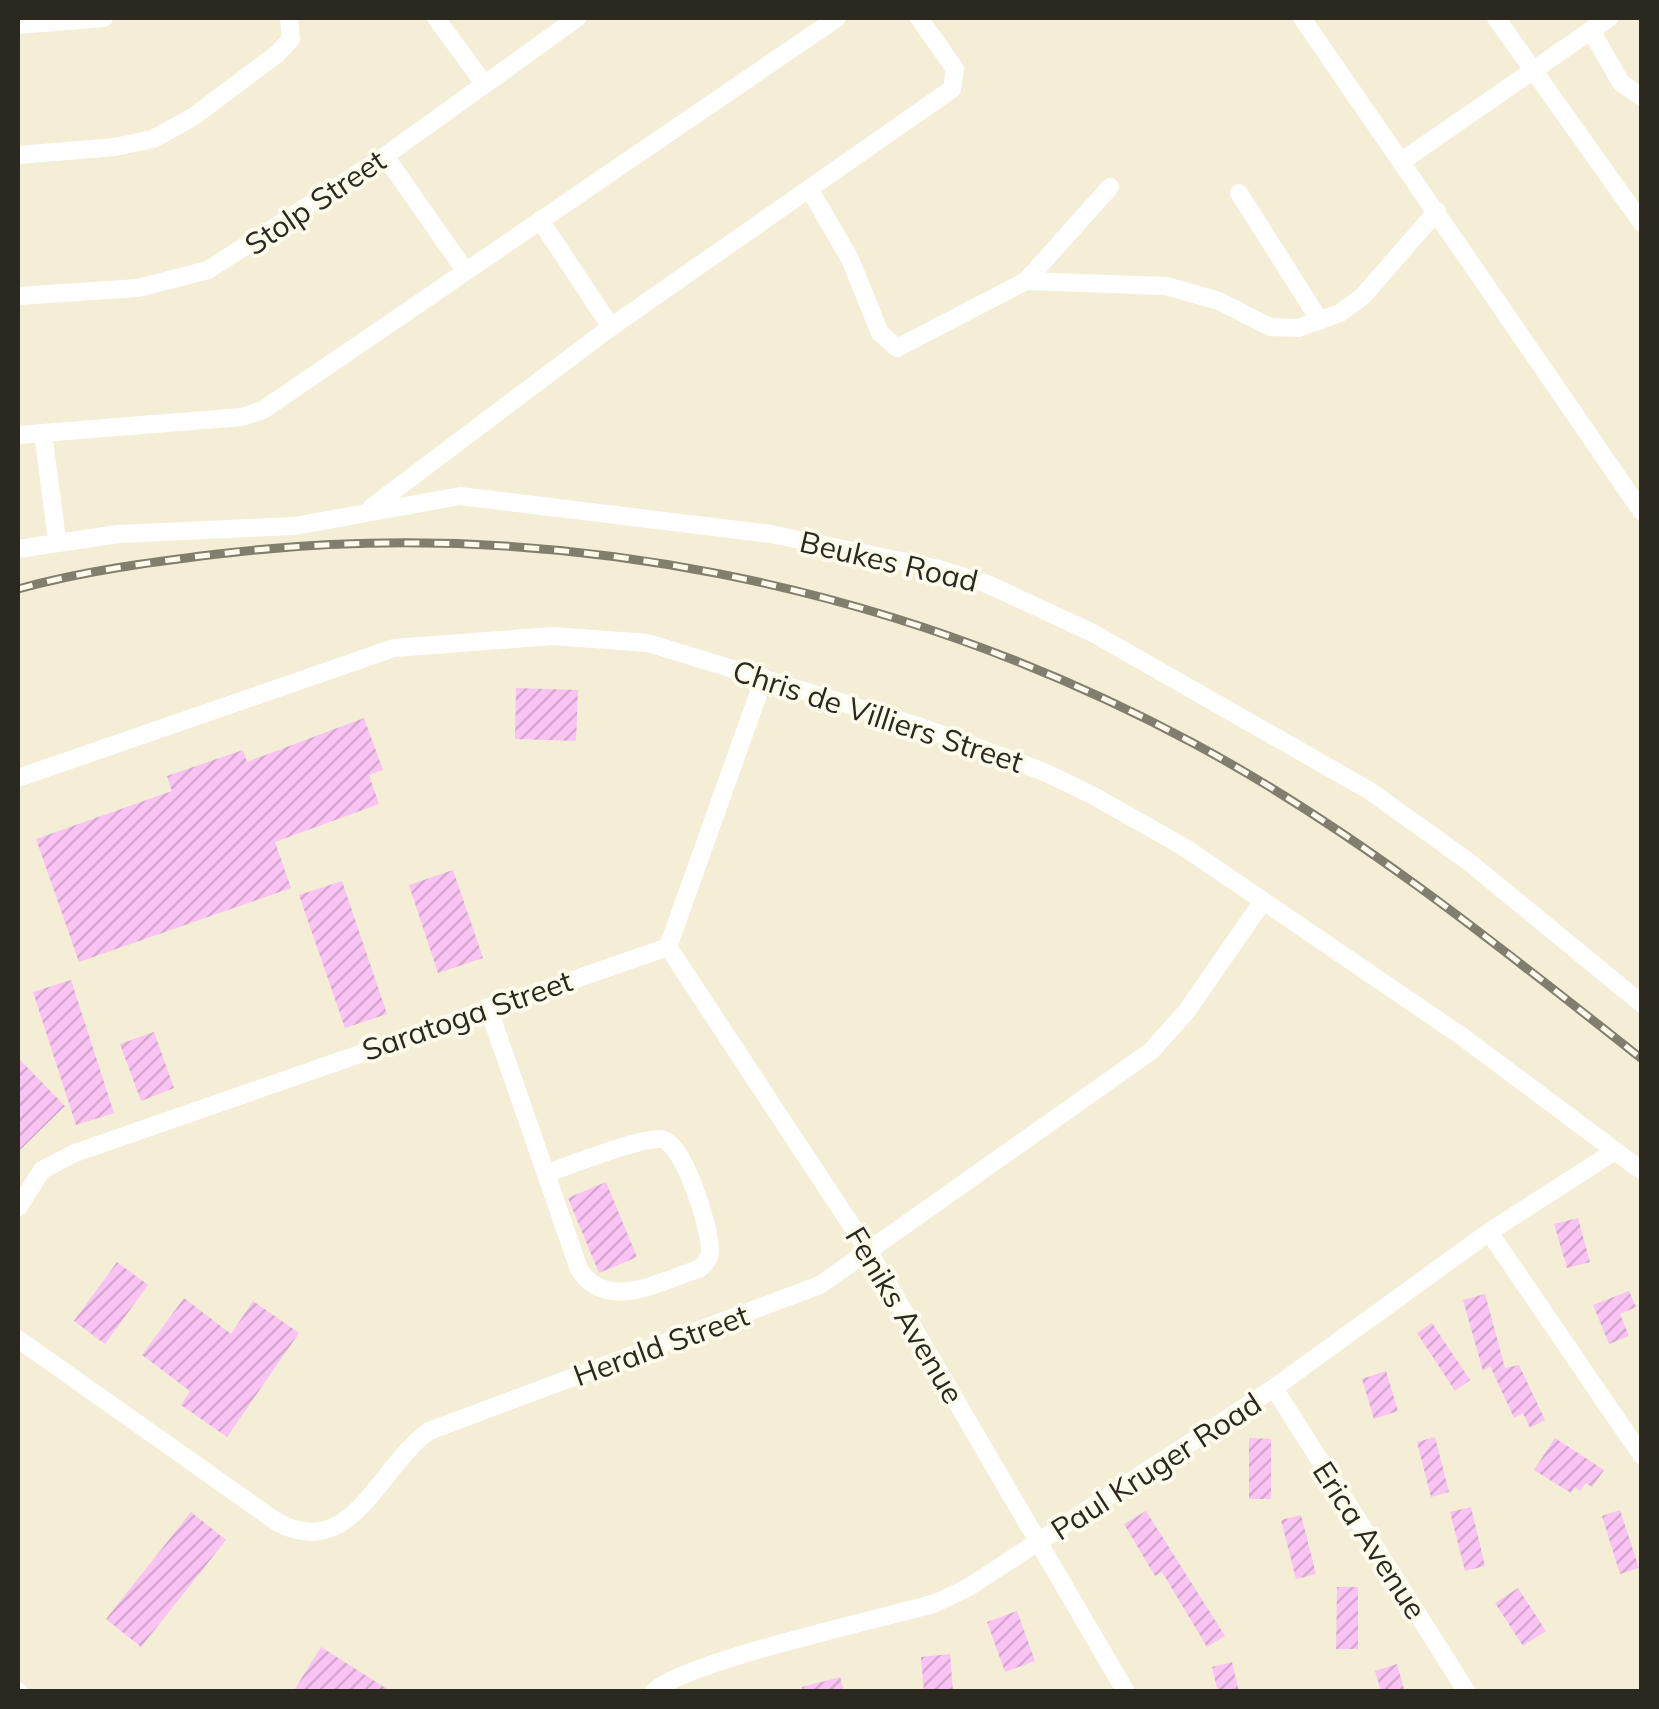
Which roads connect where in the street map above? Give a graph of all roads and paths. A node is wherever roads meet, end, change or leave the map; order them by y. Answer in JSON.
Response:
{"nodes":[{"id":1,"x":104,"y":18,"type":"edge"},
{"id":2,"x":289,"y":18,"type":"edge"},
{"id":3,"x":436,"y":18,"type":"edge"},
{"id":4,"x":577,"y":18,"type":"edge"},
{"id":5,"x":837,"y":18,"type":"edge"},
{"id":6,"x":919,"y":18,"type":"edge"},
{"id":7,"x":1302,"y":18,"type":"edge"},
{"id":8,"x":1496,"y":18,"type":"edge"},
{"id":9,"x":1609,"y":18,"type":"edge"},
{"id":10,"x":18,"y":25,"type":"edge"},
{"id":11,"x":1591,"y":30,"type":"junction"},
{"id":12,"x":1531,"y":68,"type":"junction"},
{"id":13,"x":482,"y":82,"type":"junction"},
{"id":14,"x":1642,"y":98,"type":"edge"},
{"id":15,"x":18,"y":155,"type":"edge"},
{"id":16,"x":385,"y":156,"type":"junction"},
{"id":17,"x":1402,"y":160,"type":"junction"},
{"id":18,"x":1110,"y":187,"type":"dead end"},
{"id":19,"x":810,"y":190,"type":"junction"},
{"id":20,"x":1239,"y":193,"type":"dead end"},
{"id":21,"x":1436,"y":211,"type":"junction"},
{"id":22,"x":540,"y":220,"type":"junction"},
{"id":23,"x":1642,"y":223,"type":"edge"},
{"id":24,"x":464,"y":269,"type":"junction"},
{"id":25,"x":1026,"y":282,"type":"junction"},
{"id":26,"x":18,"y":296,"type":"edge"},
{"id":27,"x":1320,"y":321,"type":"junction"},
{"id":28,"x":611,"y":327,"type":"junction"},
{"id":29,"x":44,"y":433,"type":"junction"},
{"id":30,"x":18,"y":435,"type":"edge"},
{"id":31,"x":1642,"y":512,"type":"edge"},
{"id":32,"x":364,"y":513,"type":"junction"},
{"id":33,"x":57,"y":540,"type":"junction"},
{"id":34,"x":18,"y":550,"type":"edge"},
{"id":35,"x":764,"y":678,"type":"junction"},
{"id":36,"x":18,"y":778,"type":"edge"},
{"id":37,"x":1263,"y":901,"type":"junction"},
{"id":38,"x":668,"y":948,"type":"junction"},
{"id":39,"x":1642,"y":1004,"type":"edge"},
{"id":40,"x":488,"y":1008,"type":"junction"},
{"id":41,"x":1615,"y":1151,"type":"junction"},
{"id":42,"x":1642,"y":1171,"type":"edge"},
{"id":43,"x":548,"y":1172,"type":"junction"},
{"id":44,"x":18,"y":1208,"type":"edge"},
{"id":45,"x":1489,"y":1232,"type":"junction"},
{"id":46,"x":869,"y":1252,"type":"junction"},
{"id":47,"x":18,"y":1338,"type":"edge"},
{"id":48,"x":1274,"y":1388,"type":"junction"},
{"id":49,"x":1642,"y":1456,"type":"edge"},
{"id":50,"x":1041,"y":1542,"type":"junction"},
{"id":51,"x":652,"y":1692,"type":"edge"},
{"id":52,"x":1126,"y":1692,"type":"edge"},
{"id":53,"x":1467,"y":1692,"type":"edge"}],
"edges":[{"from":1,"to":10,"type":"street"},
{"from":2,"to":15,"type":"street"},
{"from":3,"to":13,"type":"street"},
{"from":4,"to":13,"type":"street","name":"Stolp Street"},
{"from":5,"to":22,"type":"street"},
{"from":6,"to":19,"type":"street"},
{"from":7,"to":17,"type":"street"},
{"from":8,"to":12,"type":"street"},
{"from":9,"to":11,"type":"street"},
{"from":11,"to":12,"type":"street"},
{"from":11,"to":14,"type":"street"},
{"from":12,"to":17,"type":"street"},
{"from":12,"to":23,"type":"street"},
{"from":13,"to":16,"type":"street","name":"Stolp Street"},
{"from":16,"to":24,"type":"street"},
{"from":16,"to":26,"type":"street","name":"Stolp Street"},
{"from":17,"to":21,"type":"street"},
{"from":18,"to":25,"type":"street"},
{"from":19,"to":25,"type":"street"},
{"from":19,"to":28,"type":"street"},
{"from":20,"to":27,"type":"street"},
{"from":21,"to":27,"type":"street"},
{"from":21,"to":31,"type":"street"},
{"from":22,"to":24,"type":"street"},
{"from":22,"to":28,"type":"street"},
{"from":24,"to":29,"type":"street"},
{"from":25,"to":27,"type":"street"},
{"from":28,"to":32,"type":"street"},
{"from":29,"to":30,"type":"street"},
{"from":29,"to":33,"type":"street"},
{"from":32,"to":33,"type":"street","name":"Beukes Road"},
{"from":32,"to":39,"type":"street","name":"Beukes Road"},
{"from":33,"to":34,"type":"street","name":"Beukes Road"},
{"from":35,"to":36,"type":"street","name":"Chris de Villiers Street"},
{"from":35,"to":37,"type":"street","name":"Chris de Villiers Street"},
{"from":35,"to":38,"type":"street"},
{"from":37,"to":41,"type":"street","name":"Chris de Villiers Street"},
{"from":37,"to":46,"type":"street","name":"Herald Street"},
{"from":38,"to":40,"type":"street","name":"Saratoga Street"},
{"from":38,"to":46,"type":"street","name":"Feniks Avenue"},
{"from":40,"to":43,"type":"street"},
{"from":40,"to":44,"type":"street","name":"Saratoga Street"},
{"from":41,"to":42,"type":"street","name":"Chris de Villiers Street"},
{"from":41,"to":45,"type":"street","name":"Paul Kruger Road"},
{"from":43,"to":43,"type":"street"},
{"from":45,"to":48,"type":"street","name":"Paul Kruger Road"},
{"from":45,"to":49,"type":"street"},
{"from":46,"to":47,"type":"street","name":"Herald Street"},
{"from":46,"to":50,"type":"street","name":"Feniks Avenue"},
{"from":48,"to":50,"type":"street","name":"Paul Kruger Road"},
{"from":48,"to":53,"type":"street","name":"Erica Avenue"},
{"from":50,"to":51,"type":"street","name":"Paul Kruger Road"},
{"from":50,"to":52,"type":"street","name":"Feniks Avenue"}]}
